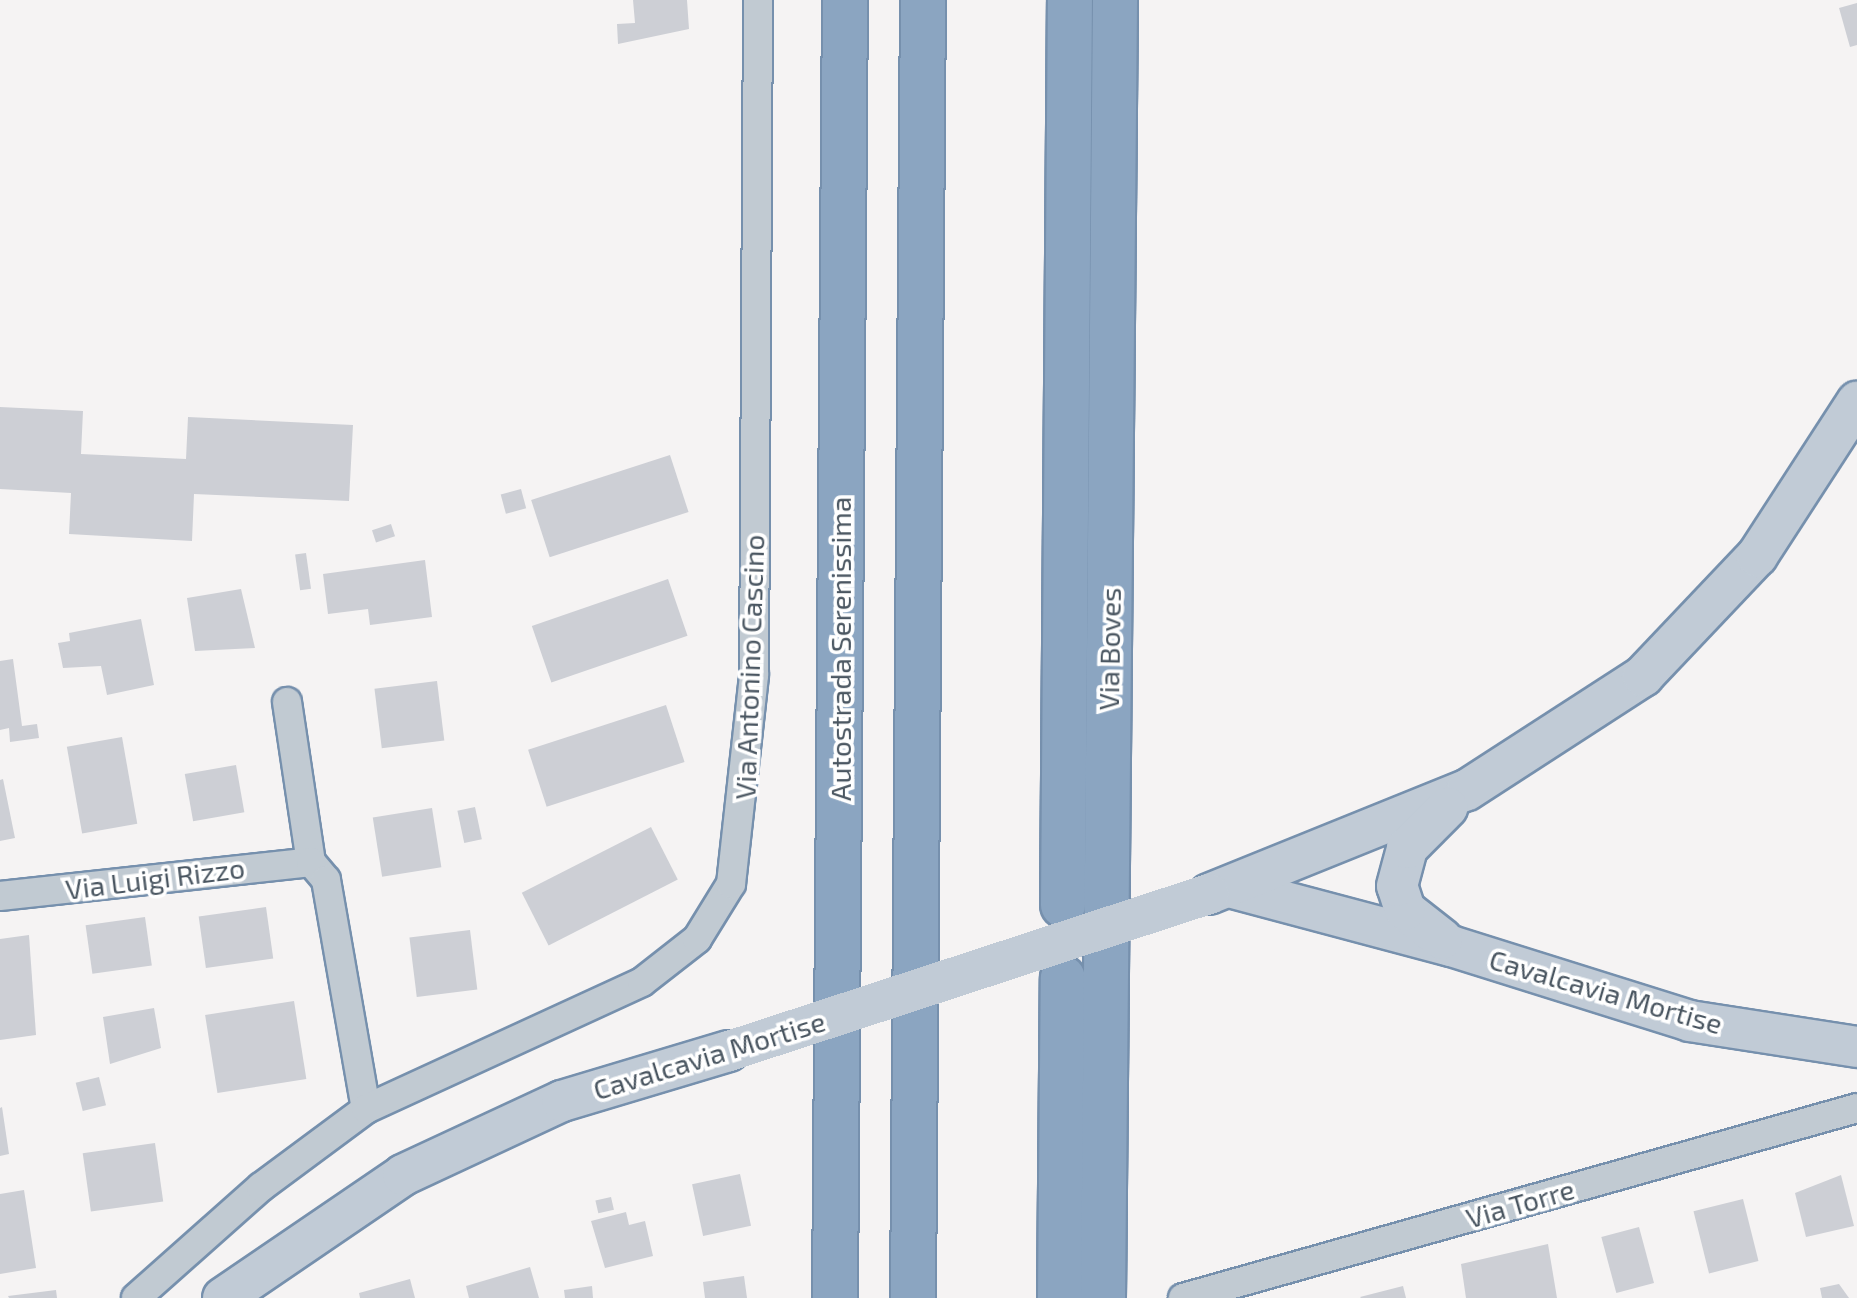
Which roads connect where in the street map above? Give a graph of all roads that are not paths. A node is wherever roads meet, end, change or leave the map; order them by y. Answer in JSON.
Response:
{"nodes":[{"id":1,"x":758,"y":0,"type":"edge"},
{"id":2,"x":845,"y":0,"type":"edge"},
{"id":3,"x":923,"y":0,"type":"edge"},
{"id":4,"x":1070,"y":0,"type":"edge"},
{"id":5,"x":1115,"y":0,"type":"edge"},
{"id":6,"x":1857,"y":402,"type":"edge"},
{"id":7,"x":287,"y":702,"type":"dead end"},
{"id":8,"x":1467,"y":790,"type":"junction"},
{"id":9,"x":311,"y":862,"type":"junction"},
{"id":10,"x":1219,"y":890,"type":"junction"},
{"id":11,"x":0,"y":896,"type":"edge"},
{"id":12,"x":1063,"y":905,"type":"dead end"},
{"id":13,"x":1451,"y":946,"type":"junction"},
{"id":14,"x":1063,"y":978,"type":"dead end"},
{"id":15,"x":1857,"y":1047,"type":"edge"},
{"id":16,"x":1857,"y":1108,"type":"edge"},
{"id":17,"x":366,"y":1109,"type":"junction"},
{"id":18,"x":136,"y":1298,"type":"edge"},
{"id":19,"x":223,"y":1298,"type":"edge"},
{"id":20,"x":835,"y":1298,"type":"edge"},
{"id":21,"x":913,"y":1298,"type":"edge"},
{"id":22,"x":1060,"y":1298,"type":"edge"},
{"id":23,"x":1103,"y":1298,"type":"edge"},
{"id":24,"x":1183,"y":1298,"type":"edge"}],
"edges":[{"from":1,"to":17,"type":"street","name":"Via Antonino Cascino"},
{"from":2,"to":20,"type":"highway","name":"Autostrada Serenissima"},
{"from":3,"to":21,"type":"highway"},
{"from":4,"to":12,"type":"highway","name":"Via Boves"},
{"from":5,"to":23,"type":"highway","name":"Via Boves"},
{"from":6,"to":8,"type":"street","name":"Cavalcavia Mortise"},
{"from":7,"to":9,"type":"street"},
{"from":8,"to":10,"type":"street","name":"Cavalcavia Mortise"},
{"from":8,"to":13,"type":"street","name":"Cavalcavia Mortise"},
{"from":9,"to":11,"type":"street","name":"Via Luigi Rizzo"},
{"from":9,"to":17,"type":"street"},
{"from":10,"to":13,"type":"street","name":"Cavalcavia Mortise"},
{"from":10,"to":19,"type":"street","name":"Cavalcavia Mortise","bridge":true},
{"from":13,"to":15,"type":"street","name":"Cavalcavia Mortise"},
{"from":14,"to":22,"type":"highway"},
{"from":16,"to":24,"type":"street","name":"Via Torre"},
{"from":17,"to":18,"type":"street","name":"Via Antonino Cascino"}]}
